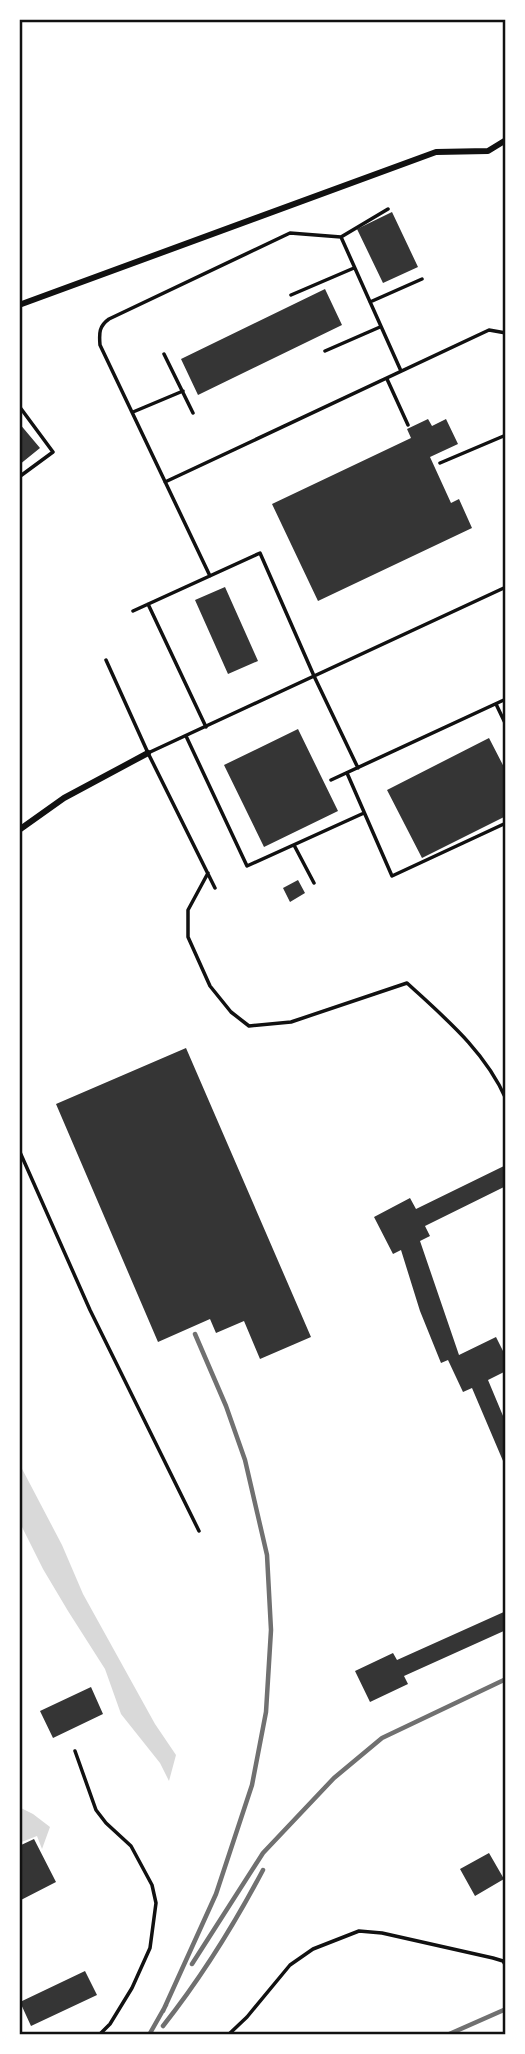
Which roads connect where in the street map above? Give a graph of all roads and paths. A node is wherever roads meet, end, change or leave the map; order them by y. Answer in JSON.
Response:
{"nodes":[{"id":1,"x":506,"y":140,"type":"edge"},
{"id":2,"x":388,"y":209,"type":"dead end"},
{"id":3,"x":341,"y":237,"type":"junction"},
{"id":4,"x":354,"y":268,"type":"junction"},
{"id":5,"x":422,"y":279,"type":"dead end"},
{"id":6,"x":291,"y":295,"type":"dead end"},
{"id":7,"x":370,"y":302,"type":"junction"},
{"id":8,"x":19,"y":305,"type":"edge"},
{"id":9,"x":381,"y":327,"type":"junction"},
{"id":10,"x":506,"y":333,"type":"edge"},
{"id":11,"x":325,"y":351,"type":"dead end"},
{"id":12,"x":164,"y":354,"type":"dead end"},
{"id":13,"x":401,"y":371,"type":"junction"},
{"id":14,"x":387,"y":378,"type":"junction"},
{"id":15,"x":183,"y":391,"type":"junction"},
{"id":16,"x":19,"y":406,"type":"edge"},
{"id":17,"x":132,"y":413,"type":"junction"},
{"id":18,"x":193,"y":413,"type":"dead end"},
{"id":19,"x":408,"y":425,"type":"dead end"},
{"id":20,"x":506,"y":435,"type":"edge"},
{"id":21,"x":440,"y":463,"type":"dead end"},
{"id":22,"x":19,"y":477,"type":"edge"},
{"id":23,"x":165,"y":482,"type":"junction"},
{"id":24,"x":210,"y":576,"type":"junction"},
{"id":25,"x":506,"y":587,"type":"edge"},
{"id":26,"x":148,"y":604,"type":"junction"},
{"id":27,"x":133,"y":611,"type":"dead end"},
{"id":28,"x":106,"y":660,"type":"dead end"},
{"id":29,"x":314,"y":676,"type":"junction"},
{"id":30,"x":506,"y":699,"type":"edge"},
{"id":31,"x":496,"y":704,"type":"junction"},
{"id":32,"x":506,"y":725,"type":"edge"},
{"id":33,"x":206,"y":727,"type":"junction"},
{"id":34,"x":186,"y":736,"type":"junction"},
{"id":35,"x":148,"y":752,"type":"junction"},
{"id":36,"x":358,"y":768,"type":"junction"},
{"id":37,"x":347,"y":773,"type":"junction"},
{"id":38,"x":331,"y":780,"type":"dead end"},
{"id":39,"x":365,"y":813,"type":"junction"},
{"id":40,"x":506,"y":822,"type":"edge"},
{"id":41,"x":19,"y":830,"type":"edge"},
{"id":42,"x":294,"y":845,"type":"junction"},
{"id":43,"x":208,"y":873,"type":"junction"},
{"id":44,"x":314,"y":883,"type":"dead end"},
{"id":45,"x":215,"y":888,"type":"dead end"},
{"id":46,"x":506,"y":1099,"type":"edge"},
{"id":47,"x":19,"y":1150,"type":"edge"},
{"id":48,"x":199,"y":1531,"type":"dead end"},
{"id":49,"x":75,"y":1751,"type":"dead end"},
{"id":50,"x":505,"y":1961,"type":"edge"},
{"id":51,"x":99,"y":2035,"type":"edge"},
{"id":52,"x":228,"y":2035,"type":"edge"}],
"edges":[{"from":1,"to":8,"type":"street"},
{"from":2,"to":3,"type":"lane"},
{"from":3,"to":4,"type":"lane"},
{"from":3,"to":17,"type":"lane"},
{"from":4,"to":6,"type":"lane"},
{"from":4,"to":7,"type":"lane"},
{"from":5,"to":7,"type":"lane"},
{"from":7,"to":9,"type":"lane"},
{"from":9,"to":11,"type":"lane"},
{"from":9,"to":13,"type":"lane"},
{"from":10,"to":13,"type":"lane"},
{"from":12,"to":15,"type":"lane"},
{"from":13,"to":14,"type":"lane"},
{"from":14,"to":19,"type":"lane"},
{"from":14,"to":23,"type":"lane"},
{"from":15,"to":17,"type":"lane"},
{"from":15,"to":18,"type":"lane"},
{"from":16,"to":22,"type":"lane"},
{"from":17,"to":23,"type":"lane"},
{"from":20,"to":21,"type":"lane"},
{"from":23,"to":24,"type":"lane"},
{"from":24,"to":26,"type":"lane"},
{"from":24,"to":29,"type":"lane"},
{"from":25,"to":29,"type":"lane"},
{"from":26,"to":27,"type":"lane"},
{"from":26,"to":33,"type":"lane"},
{"from":28,"to":35,"type":"lane"},
{"from":29,"to":33,"type":"lane"},
{"from":29,"to":36,"type":"lane"},
{"from":30,"to":31,"type":"lane"},
{"from":31,"to":32,"type":"lane"},
{"from":31,"to":36,"type":"lane"},
{"from":33,"to":34,"type":"lane"},
{"from":34,"to":35,"type":"lane"},
{"from":34,"to":42,"type":"lane"},
{"from":35,"to":41,"type":"street"},
{"from":35,"to":43,"type":"lane"},
{"from":36,"to":37,"type":"lane"},
{"from":37,"to":38,"type":"lane"},
{"from":37,"to":39,"type":"lane"},
{"from":39,"to":40,"type":"lane"},
{"from":39,"to":42,"type":"lane"},
{"from":42,"to":44,"type":"lane"},
{"from":43,"to":45,"type":"lane"},
{"from":43,"to":46,"type":"lane"},
{"from":47,"to":48,"type":"lane"},
{"from":49,"to":51,"type":"lane"},
{"from":50,"to":52,"type":"lane"}]}
